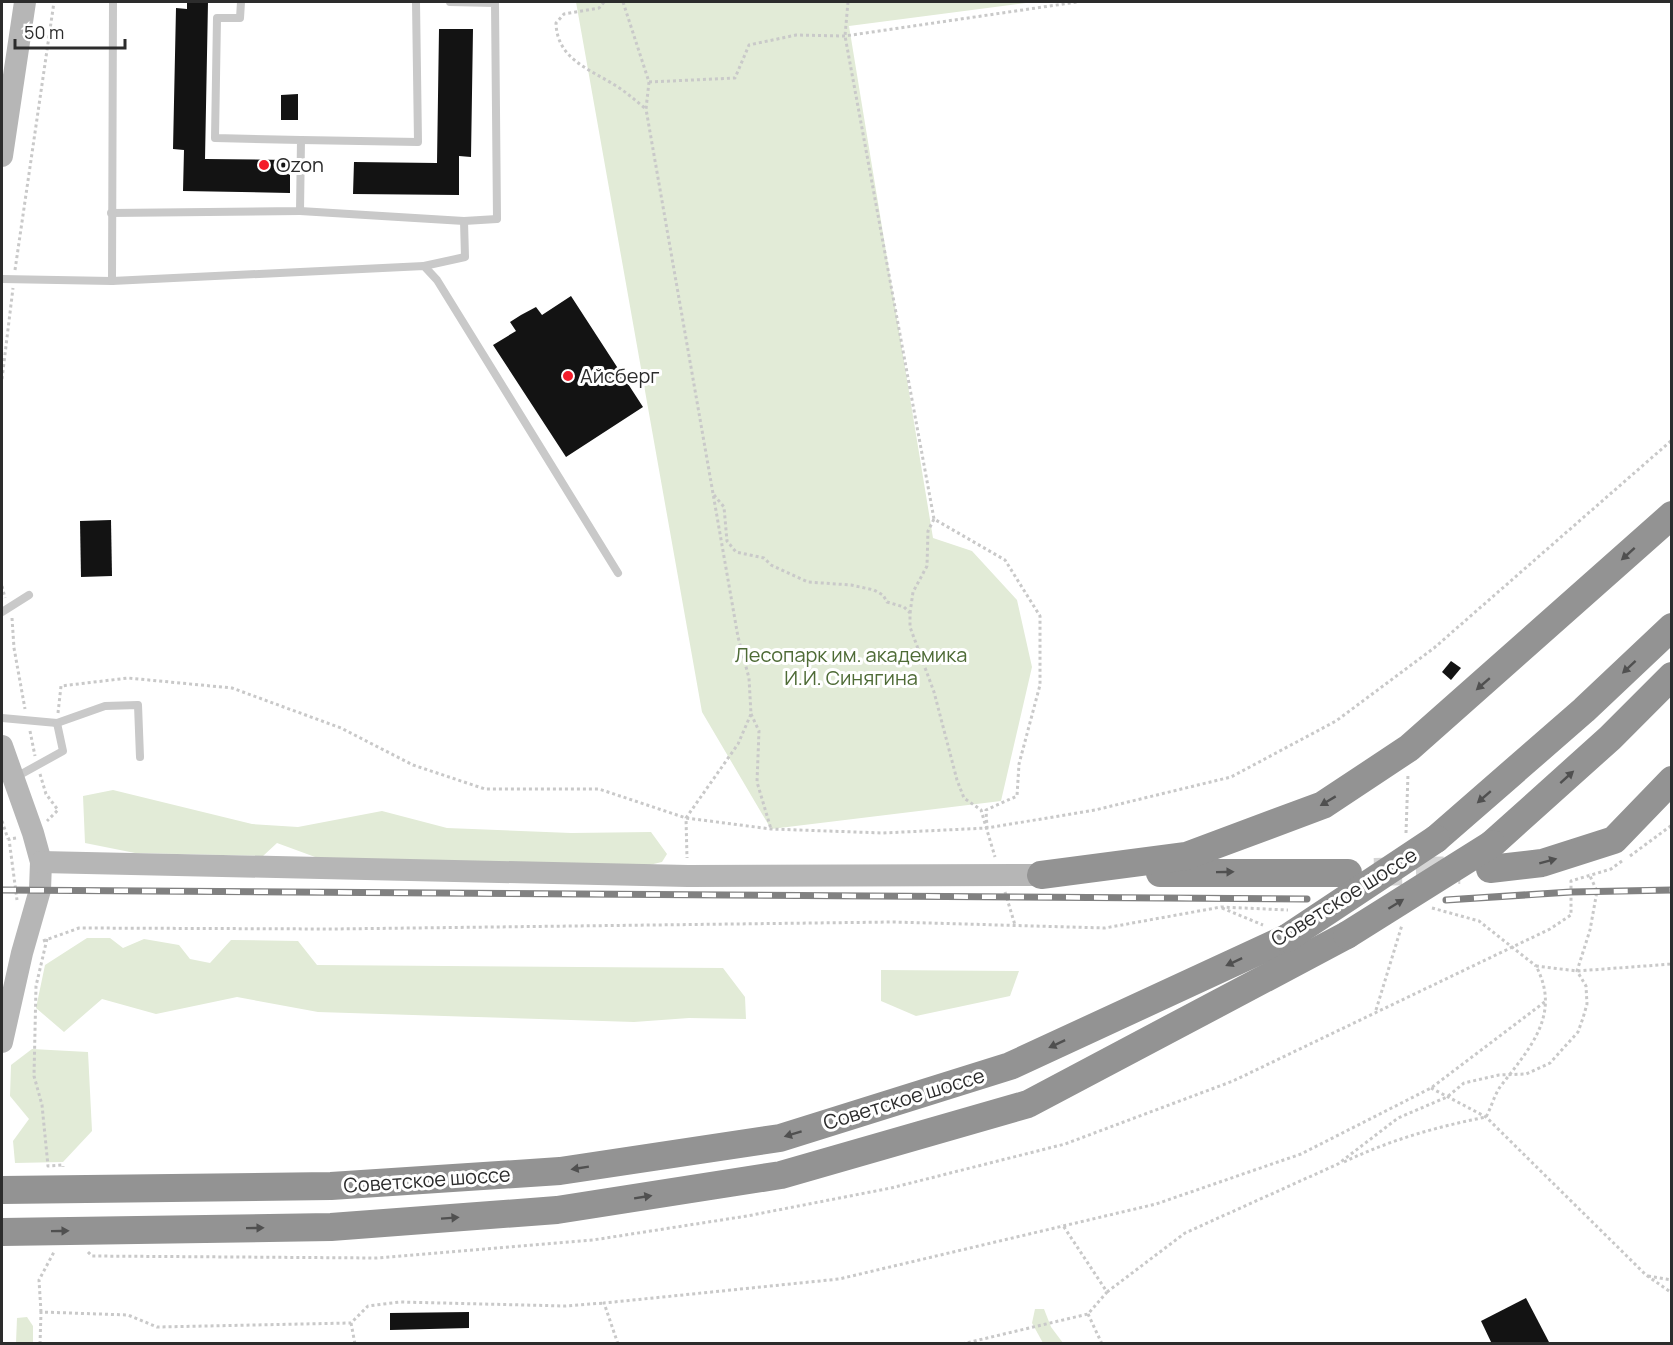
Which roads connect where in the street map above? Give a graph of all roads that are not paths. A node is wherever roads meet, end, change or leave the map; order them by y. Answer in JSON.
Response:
{"nodes":[{"id":1,"x":26,"y":2,"type":"edge"},
{"id":2,"x":113,"y":2,"type":"edge"},
{"id":3,"x":241,"y":2,"type":"edge"},
{"id":4,"x":416,"y":2,"type":"edge"},
{"id":5,"x":450,"y":2,"type":"edge"},
{"id":6,"x":466,"y":2,"type":"edge"},
{"id":7,"x":301,"y":140,"type":"junction"},
{"id":8,"x":2,"y":156,"type":"edge"},
{"id":9,"x":300,"y":211,"type":"junction"},
{"id":10,"x":111,"y":213,"type":"junction"},
{"id":11,"x":464,"y":221,"type":"junction"},
{"id":12,"x":424,"y":266,"type":"junction"},
{"id":13,"x":2,"y":279,"type":"edge"},
{"id":14,"x":112,"y":281,"type":"junction"},
{"id":15,"x":1671,"y":515,"type":"edge"},
{"id":16,"x":618,"y":573,"type":"dead end"},
{"id":17,"x":30,"y":595,"type":"dead end"},
{"id":18,"x":2,"y":612,"type":"edge"},
{"id":19,"x":1671,"y":627,"type":"edge"},
{"id":20,"x":1671,"y":676,"type":"edge"},
{"id":21,"x":2,"y":718,"type":"edge"},
{"id":22,"x":57,"y":723,"type":"junction"},
{"id":23,"x":2,"y":746,"type":"edge"},
{"id":24,"x":140,"y":757,"type":"dead end"},
{"id":25,"x":14,"y":778,"type":"junction"},
{"id":26,"x":1671,"y":780,"type":"edge"},
{"id":27,"x":1491,"y":857,"type":"junction"},
{"id":28,"x":41,"y":862,"type":"junction"},
{"id":29,"x":1348,"y":873,"type":"tunnel mouth"},
{"id":30,"x":1041,"y":875,"type":"junction"},
{"id":31,"x":4,"y":1016,"type":"edge"},
{"id":32,"x":2,"y":1042,"type":"edge"},
{"id":33,"x":2,"y":1190,"type":"edge"},
{"id":34,"x":2,"y":1232,"type":"edge"}],
"edges":[{"from":1,"to":8,"type":"street"},
{"from":2,"to":10,"type":"lane"},
{"from":3,"to":7,"type":"lane"},
{"from":4,"to":7,"type":"lane"},
{"from":5,"to":6,"type":"lane"},
{"from":6,"to":11,"type":"lane"},
{"from":7,"to":9,"type":"lane"},
{"from":9,"to":10,"type":"lane"},
{"from":9,"to":11,"type":"lane"},
{"from":10,"to":14,"type":"lane"},
{"from":11,"to":12,"type":"lane"},
{"from":12,"to":14,"type":"lane"},
{"from":12,"to":16,"type":"lane"},
{"from":13,"to":14,"type":"lane"},
{"from":15,"to":30,"type":"highway","one_way":true},
{"from":17,"to":18,"type":"lane"},
{"from":19,"to":33,"type":"highway","name":"Советское шоссе","one_way":true,"bridge":true},
{"from":27,"to":20,"type":"highway","name":"Советское шоссе","one_way":true},
{"from":21,"to":22,"type":"lane"},
{"from":22,"to":24,"type":"lane"},
{"from":22,"to":25,"type":"lane"},
{"from":23,"to":25,"type":"street"},
{"from":25,"to":28,"type":"street"},
{"from":27,"to":26,"type":"highway","one_way":true},
{"from":34,"to":27,"type":"highway","name":"Советское шоссе","one_way":true,"bridge":true},
{"from":28,"to":30,"type":"street"},
{"from":28,"to":31,"type":"street"},
{"from":30,"to":29,"type":"highway","one_way":true},
{"from":31,"to":32,"type":"street"}]}
